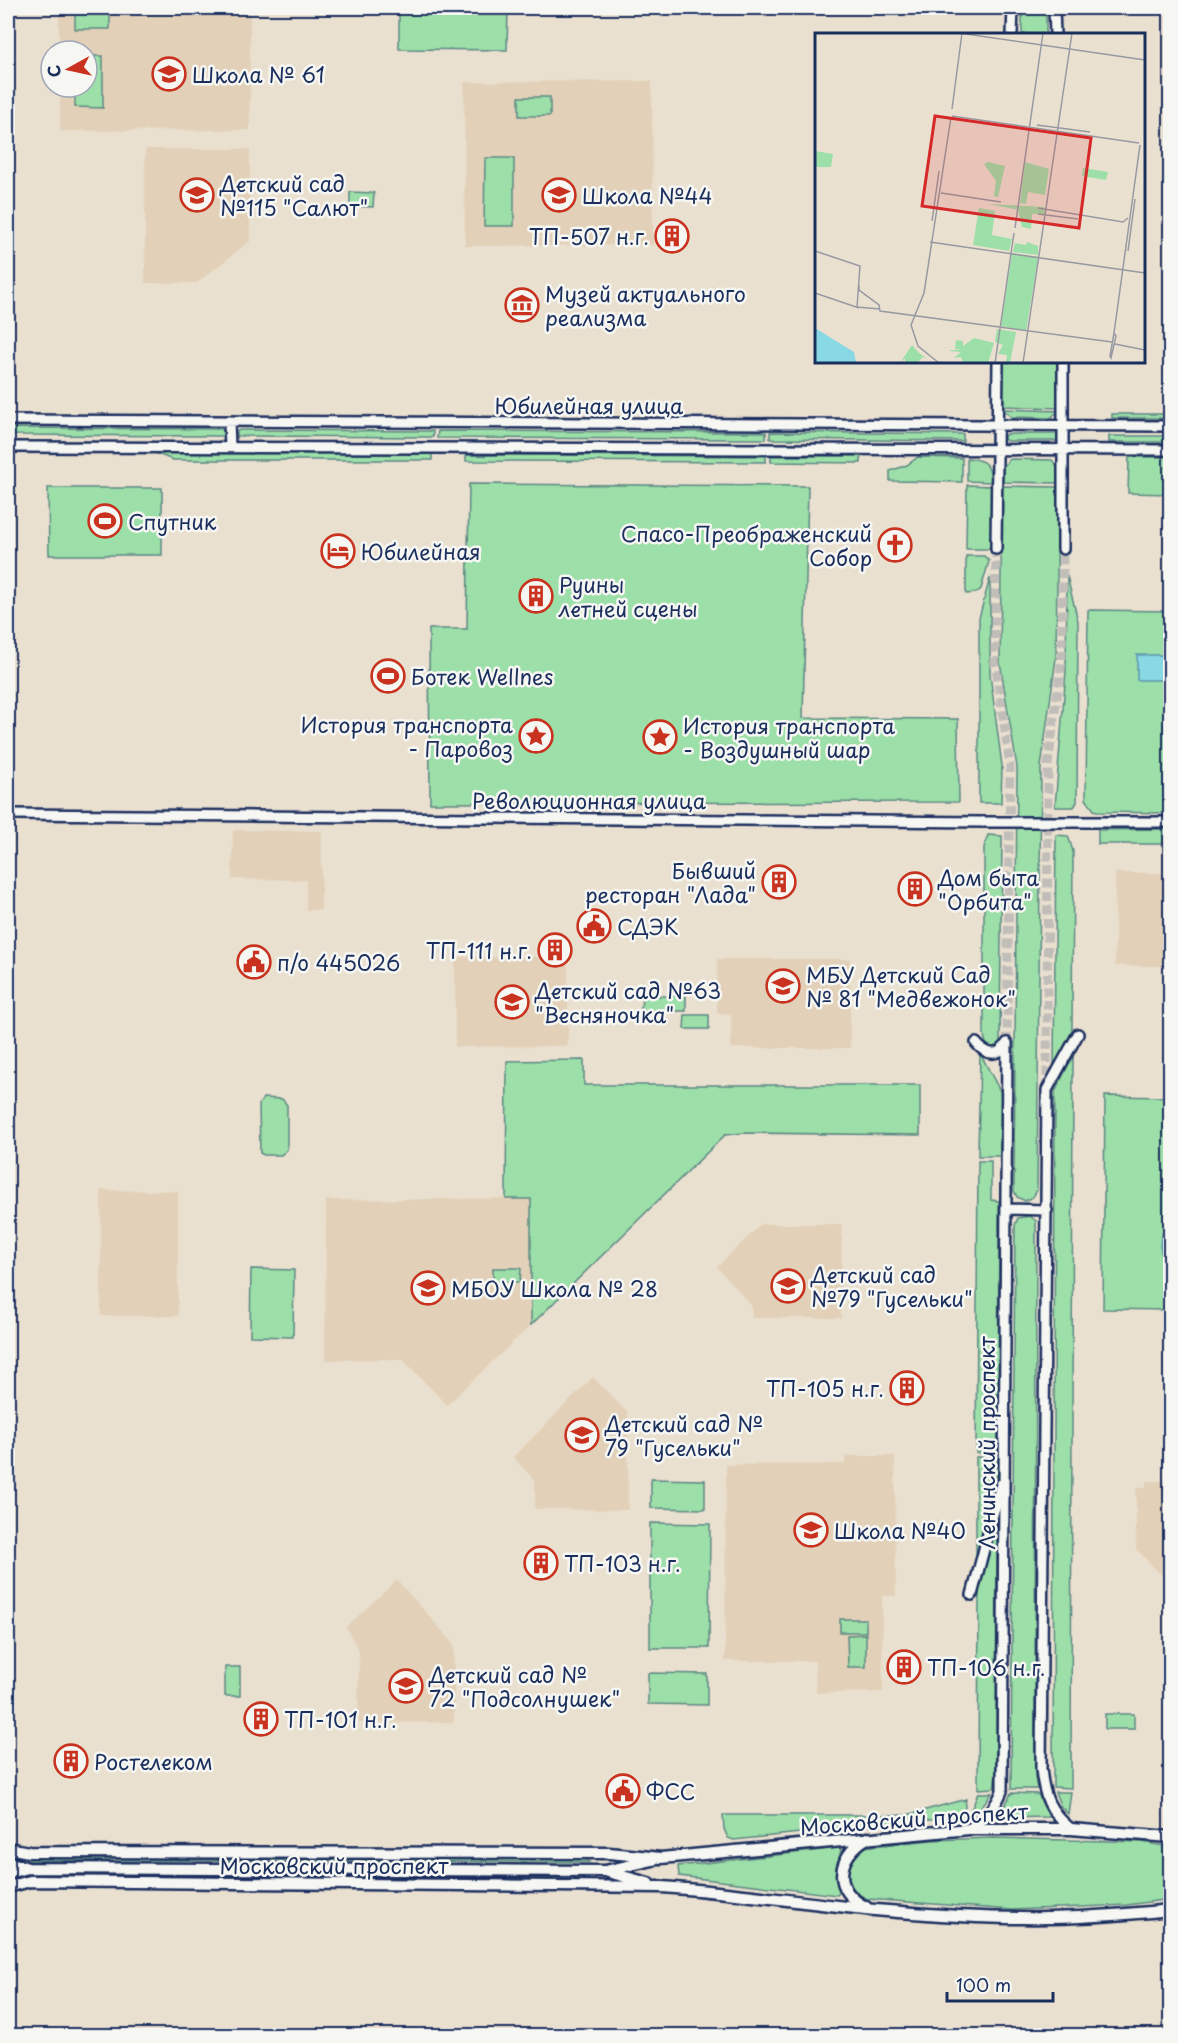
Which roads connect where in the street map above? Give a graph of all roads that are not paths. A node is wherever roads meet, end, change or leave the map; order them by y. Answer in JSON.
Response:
{"nodes":[{"id":1,"x":1012,"y":8,"type":"edge"},
{"id":2,"x":1054,"y":8,"type":"edge"},
{"id":3,"x":1012,"y":33,"type":"edge"},
{"id":4,"x":1055,"y":33,"type":"edge"},
{"id":5,"x":998,"y":363,"type":"edge"},
{"id":6,"x":1063,"y":363,"type":"edge"},
{"id":7,"x":8,"y":420,"type":"edge"},
{"id":8,"x":229,"y":421,"type":"junction"},
{"id":9,"x":996,"y":425,"type":"junction"},
{"id":10,"x":1063,"y":426,"type":"junction"},
{"id":11,"x":1170,"y":426,"type":"edge"},
{"id":12,"x":8,"y":447,"type":"edge"},
{"id":13,"x":230,"y":447,"type":"junction"},
{"id":14,"x":996,"y":449,"type":"junction"},
{"id":15,"x":1063,"y":450,"type":"junction"},
{"id":16,"x":1170,"y":450,"type":"edge"},
{"id":17,"x":996,"y":549,"type":"tunnel mouth"},
{"id":18,"x":1063,"y":549,"type":"tunnel mouth"},
{"id":19,"x":8,"y":814,"type":"edge"},
{"id":20,"x":1170,"y":822,"type":"edge"},
{"id":21,"x":1078,"y":1034,"type":"dead end"},
{"id":22,"x":976,"y":1043,"type":"dead end"},
{"id":23,"x":1006,"y":1209,"type":"junction"},
{"id":24,"x":1047,"y":1210,"type":"junction"},
{"id":25,"x":1004,"y":1470,"type":"junction"},
{"id":26,"x":972,"y":1595,"type":"dead end"},
{"id":27,"x":969,"y":1829,"type":"junction"},
{"id":28,"x":1071,"y":1829,"type":"junction"},
{"id":29,"x":869,"y":1837,"type":"junction"},
{"id":30,"x":1170,"y":1837,"type":"edge"},
{"id":31,"x":8,"y":1848,"type":"edge"},
{"id":32,"x":657,"y":1859,"type":"junction"},
{"id":33,"x":8,"y":1862,"type":"edge"},
{"id":34,"x":28,"y":1868,"type":"junction"},
{"id":35,"x":605,"y":1871,"type":"junction"},
{"id":36,"x":8,"y":1873,"type":"edge"},
{"id":37,"x":658,"y":1886,"type":"junction"},
{"id":38,"x":8,"y":1887,"type":"edge"},
{"id":39,"x":872,"y":1910,"type":"junction"},
{"id":40,"x":1170,"y":1910,"type":"edge"}],
"edges":[{"from":1,"to":3,"type":"main road"},
{"from":2,"to":4,"type":"main road"},
{"from":5,"to":9,"type":"main road"},
{"from":6,"to":10,"type":"main road"},
{"from":7,"to":8,"type":"main road","name":"Юбилейная улица"},
{"from":8,"to":9,"type":"main road","name":"Юбилейная улица"},
{"from":8,"to":13,"type":"main road"},
{"from":9,"to":10,"type":"main road","name":"Юбилейная улица"},
{"from":9,"to":14,"type":"main road"},
{"from":10,"to":11,"type":"main road","name":"Юбилейная улица"},
{"from":10,"to":15,"type":"main road"},
{"from":12,"to":13,"type":"main road","name":"Юбилейная улица"},
{"from":13,"to":14,"type":"main road","name":"Юбилейная улица"},
{"from":14,"to":15,"type":"main road","name":"Юбилейная улица"},
{"from":14,"to":17,"type":"main road"},
{"from":15,"to":16,"type":"main road","name":"Юбилейная улица"},
{"from":15,"to":18,"type":"main road"},
{"from":19,"to":20,"type":"main road","name":"Революционная улица","bridge":true},
{"from":21,"to":24,"type":"main road"},
{"from":22,"to":23,"type":"main road","name":"Ленинский проспект"},
{"from":23,"to":24,"type":"main road"},
{"from":23,"to":25,"type":"main road","name":"Ленинский проспект"},
{"from":24,"to":28,"type":"main road"},
{"from":25,"to":26,"type":"main road"},
{"from":25,"to":27,"type":"main road","name":"Ленинский проспект"},
{"from":27,"to":28,"type":"main road","name":"Московский проспект"},
{"from":27,"to":29,"type":"main road","name":"Московский проспект"},
{"from":28,"to":30,"type":"main road","name":"Московский проспект"},
{"from":29,"to":32,"type":"main road","name":"Московский проспект"},
{"from":29,"to":39,"type":"main road"},
{"from":31,"to":32,"type":"main road","name":"Московский проспект"},
{"from":32,"to":35,"type":"main road","name":"Московский проспект"},
{"from":32,"to":37,"type":"main road"},
{"from":33,"to":34,"type":"main road","name":"Московский проспект"},
{"from":34,"to":35,"type":"main road","name":"Московский проспект"},
{"from":34,"to":36,"type":"main road","name":"Московский проспект"},
{"from":35,"to":37,"type":"main road","name":"Московский проспект"},
{"from":37,"to":38,"type":"main road","name":"Московский проспект"},
{"from":37,"to":39,"type":"main road","name":"Московский проспект"},
{"from":39,"to":40,"type":"main road","name":"Московский проспект"}]}
